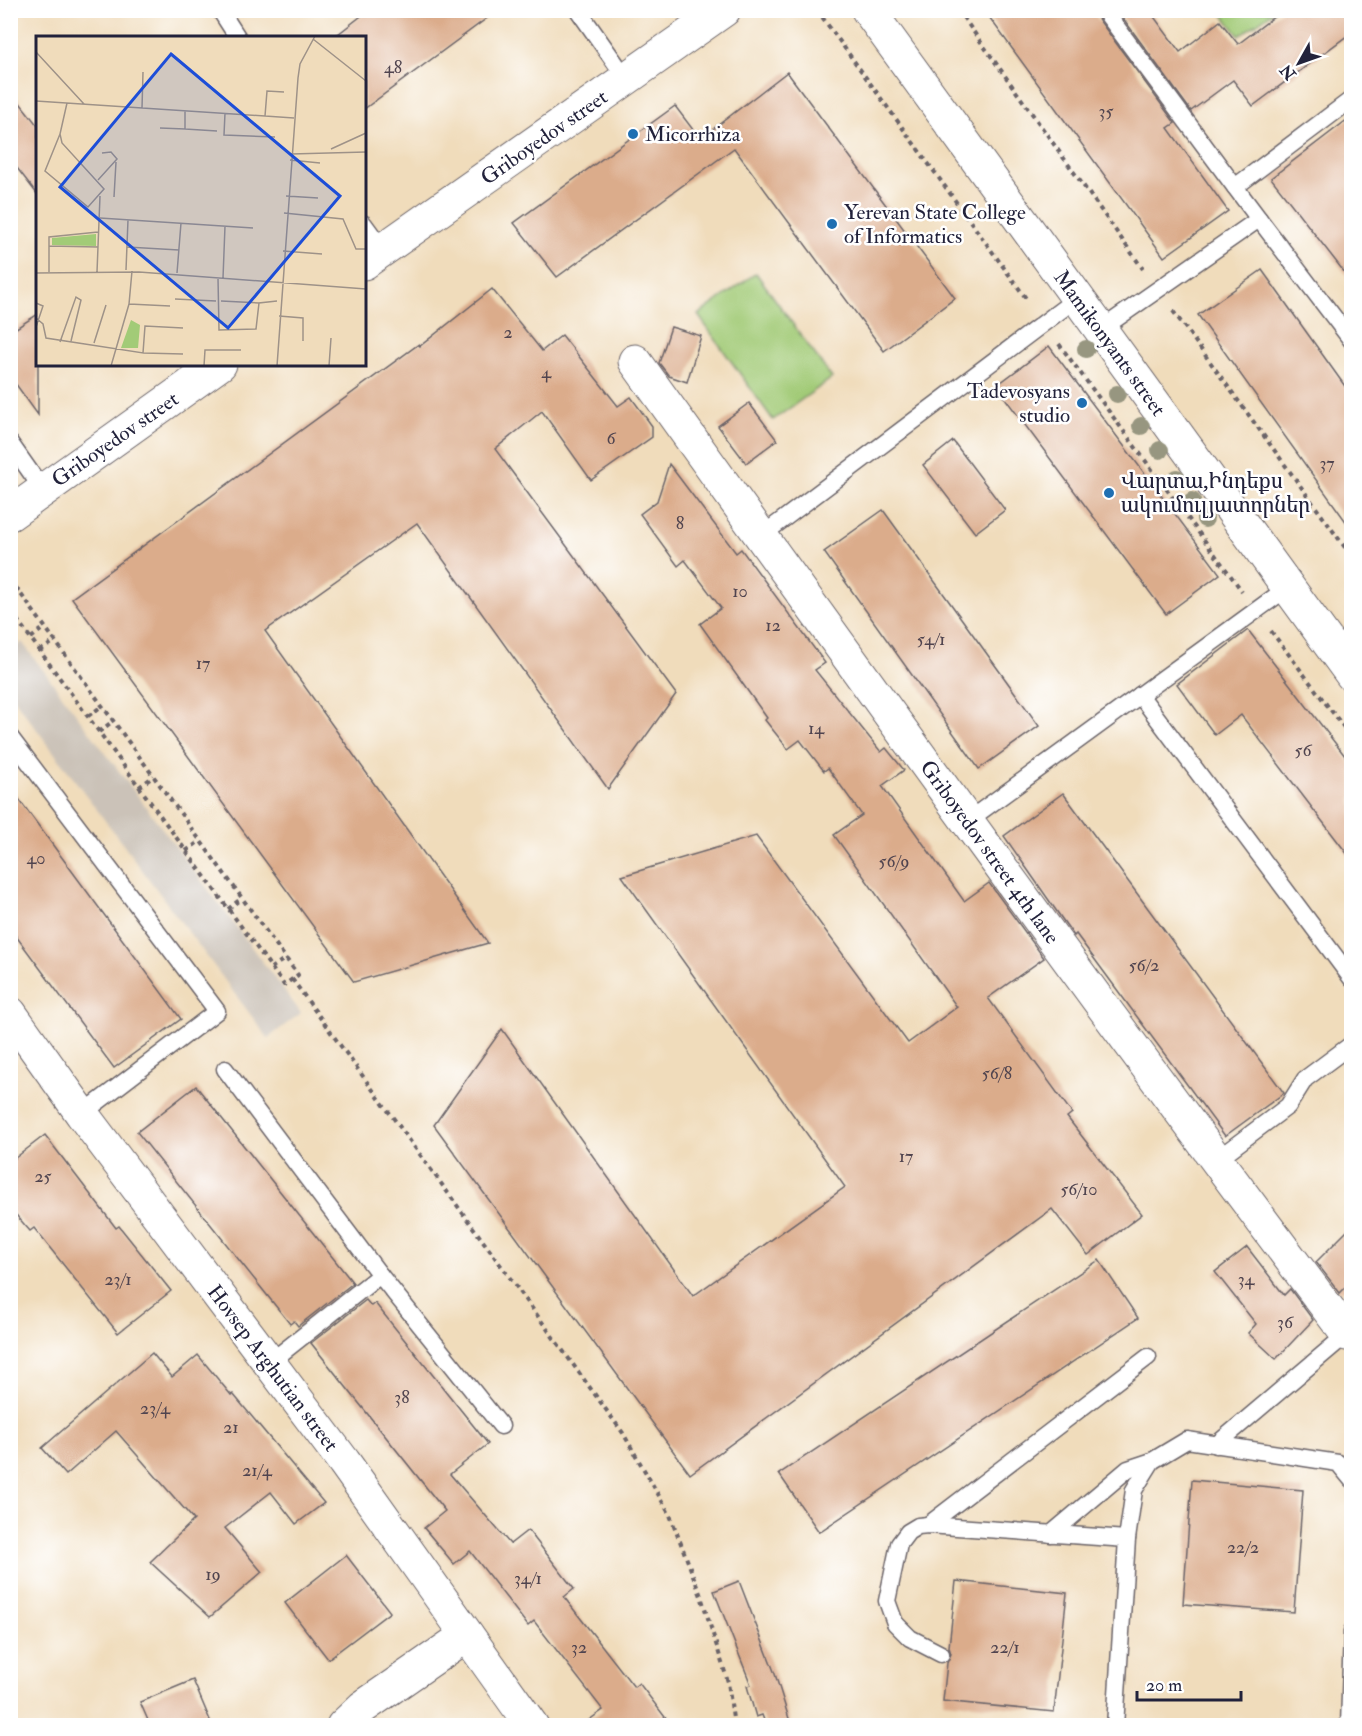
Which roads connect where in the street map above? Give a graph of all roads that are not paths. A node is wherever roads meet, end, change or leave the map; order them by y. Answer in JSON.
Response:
{"nodes":[{"id":1,"x":220,"y":10,"type":"edge"},
{"id":2,"x":578,"y":10,"type":"edge"},
{"id":3,"x":688,"y":10,"type":"edge"},
{"id":4,"x":724,"y":10,"type":"edge"},
{"id":5,"x":868,"y":10,"type":"edge"},
{"id":6,"x":885,"y":10,"type":"edge"},
{"id":7,"x":1104,"y":10,"type":"edge"},
{"id":8,"x":237,"y":36,"type":"edge"},
{"id":9,"x":616,"y":64,"type":"junction"},
{"id":10,"x":1352,"y":99,"type":"edge"},
{"id":11,"x":1235,"y":187,"type":"junction"},
{"id":12,"x":1259,"y":219,"type":"junction"},
{"id":13,"x":370,"y":243,"type":"edge"},
{"id":14,"x":1082,"y":294,"type":"junction"},
{"id":15,"x":1110,"y":323,"type":"junction"},
{"id":16,"x":1352,"y":341,"type":"edge"},
{"id":17,"x":635,"y":361,"type":"dead end"},
{"id":18,"x":186,"y":366,"type":"edge"},
{"id":19,"x":217,"y":366,"type":"edge"},
{"id":20,"x":10,"y":443,"type":"edge"},
{"id":21,"x":28,"y":485,"type":"edge"},
{"id":22,"x":10,"y":514,"type":"edge"},
{"id":23,"x":761,"y":536,"type":"junction"},
{"id":24,"x":1287,"y":588,"type":"junction"},
{"id":25,"x":1352,"y":657,"type":"edge"},
{"id":26,"x":1352,"y":675,"type":"edge"},
{"id":27,"x":1140,"y":695,"type":"junction"},
{"id":28,"x":10,"y":737,"type":"edge"},
{"id":29,"x":966,"y":822,"type":"junction"},
{"id":30,"x":1352,"y":979,"type":"edge"},
{"id":31,"x":10,"y":1013,"type":"edge"},
{"id":32,"x":1352,"y":1044,"type":"edge"},
{"id":33,"x":225,"y":1069,"type":"dead end"},
{"id":34,"x":82,"y":1114,"type":"junction"},
{"id":35,"x":1216,"y":1160,"type":"junction"},
{"id":36,"x":380,"y":1275,"type":"junction"},
{"id":37,"x":1349,"y":1332,"type":"edge"},
{"id":38,"x":1148,"y":1357,"type":"dead end"},
{"id":39,"x":269,"y":1362,"type":"junction"},
{"id":40,"x":501,"y":1426,"type":"dead end"},
{"id":41,"x":1216,"y":1445,"type":"junction"},
{"id":42,"x":1152,"y":1461,"type":"junction"},
{"id":43,"x":1352,"y":1480,"type":"edge"},
{"id":44,"x":928,"y":1526,"type":"junction"},
{"id":45,"x":1051,"y":1534,"type":"junction"},
{"id":46,"x":1127,"y":1539,"type":"junction"},
{"id":47,"x":1352,"y":1631,"type":"edge"},
{"id":48,"x":467,"y":1635,"type":"junction"},
{"id":49,"x":941,"y":1654,"type":"dead end"},
{"id":50,"x":343,"y":1725,"type":"edge"},
{"id":51,"x":532,"y":1725,"type":"edge"},
{"id":52,"x":1115,"y":1725,"type":"edge"},
{"id":53,"x":1349,"y":1725,"type":"edge"}],
"edges":[{"from":1,"to":8,"type":"lane"},
{"from":2,"to":9,"type":"lane"},
{"from":3,"to":9,"type":"street","name":"Griboyedov street"},
{"from":4,"to":13,"type":"street","name":"Griboyedov street"},
{"from":5,"to":14,"type":"street","name":"Mamikonyants street"},
{"from":6,"to":14,"type":"street","name":"Mamikonyants street"},
{"from":7,"to":11,"type":"lane"},
{"from":9,"to":13,"type":"street","name":"Griboyedov street"},
{"from":10,"to":11,"type":"lane"},
{"from":11,"to":12,"type":"lane"},
{"from":12,"to":15,"type":"lane"},
{"from":12,"to":16,"type":"lane"},
{"from":14,"to":15,"type":"street","name":"Mamikonyants street"},
{"from":14,"to":23,"type":"lane"},
{"from":14,"to":24,"type":"street","name":"Mamikonyants street"},
{"from":15,"to":25,"type":"street","name":"Mamikonyants street"},
{"from":17,"to":23,"type":"street","name":"Griboyedov street 4th lane"},
{"from":18,"to":21,"type":"street","name":"Griboyedov street"},
{"from":19,"to":21,"type":"street","name":"Griboyedov street"},
{"from":20,"to":21,"type":"lane"},
{"from":21,"to":22,"type":"street","name":"Griboyedov street"},
{"from":23,"to":29,"type":"street","name":"Griboyedov street 4th lane"},
{"from":24,"to":26,"type":"street","name":"Mamikonyants street"},
{"from":24,"to":27,"type":"lane"},
{"from":27,"to":29,"type":"lane"},
{"from":27,"to":30,"type":"lane"},
{"from":28,"to":34,"type":"lane"},
{"from":29,"to":35,"type":"street","name":"Griboyedov street 4th lane"},
{"from":31,"to":34,"type":"street","name":"Hovsep Arghutian street"},
{"from":32,"to":35,"type":"lane"},
{"from":33,"to":36,"type":"lane"},
{"from":34,"to":39,"type":"street","name":"Hovsep Arghutian street"},
{"from":35,"to":37,"type":"street","name":"Griboyedov street 4th lane"},
{"from":36,"to":39,"type":"lane"},
{"from":36,"to":40,"type":"lane"},
{"from":37,"to":41,"type":"lane"},
{"from":38,"to":44,"type":"lane"},
{"from":39,"to":48,"type":"street","name":"Hovsep Arghutian street"},
{"from":41,"to":42,"type":"lane"},
{"from":41,"to":43,"type":"lane"},
{"from":42,"to":45,"type":"lane"},
{"from":42,"to":46,"type":"lane"},
{"from":44,"to":45,"type":"lane"},
{"from":44,"to":49,"type":"lane"},
{"from":45,"to":46,"type":"lane"},
{"from":46,"to":52,"type":"lane"},
{"from":47,"to":53,"type":"lane"},
{"from":48,"to":50,"type":"street"},
{"from":48,"to":51,"type":"street","name":"Hovsep Arghutian street"}]}
